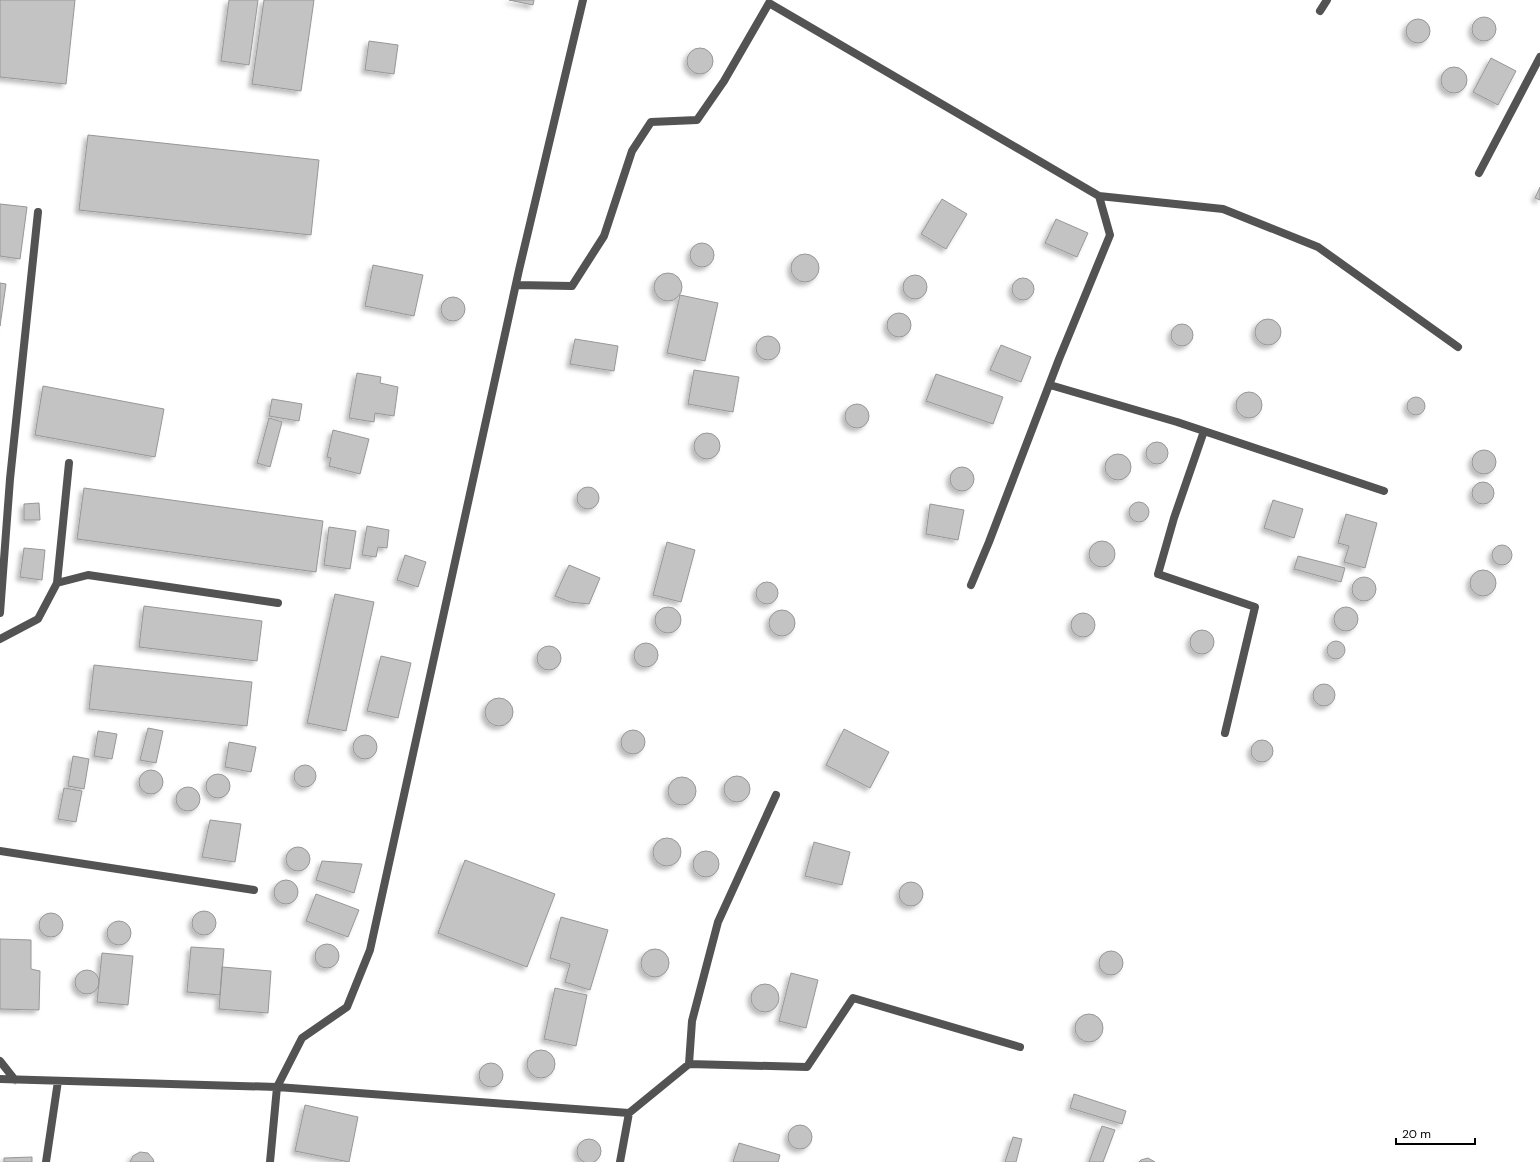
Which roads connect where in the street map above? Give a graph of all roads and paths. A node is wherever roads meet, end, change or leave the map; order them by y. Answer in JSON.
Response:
{"nodes":[{"id":1,"x":583,"y":0,"type":"edge"},
{"id":2,"x":1327,"y":0,"type":"edge"},
{"id":3,"x":1320,"y":11,"type":"dead end"},
{"id":4,"x":1540,"y":57,"type":"edge"},
{"id":5,"x":1479,"y":173,"type":"dead end"},
{"id":6,"x":1099,"y":196,"type":"junction"},
{"id":7,"x":38,"y":212,"type":"dead end"},
{"id":8,"x":516,"y":285,"type":"junction"},
{"id":9,"x":1458,"y":347,"type":"dead end"},
{"id":10,"x":1050,"y":385,"type":"junction"},
{"id":11,"x":1204,"y":431,"type":"junction"},
{"id":12,"x":69,"y":463,"type":"dead end"},
{"id":13,"x":1384,"y":492,"type":"dead end"},
{"id":14,"x":57,"y":583,"type":"junction"},
{"id":15,"x":971,"y":585,"type":"dead end"},
{"id":16,"x":278,"y":604,"type":"dead end"},
{"id":17,"x":0,"y":613,"type":"edge"},
{"id":18,"x":0,"y":639,"type":"edge"},
{"id":19,"x":1225,"y":733,"type":"dead end"},
{"id":20,"x":776,"y":795,"type":"dead end"},
{"id":21,"x":0,"y":851,"type":"edge"},
{"id":22,"x":254,"y":890,"type":"dead end"},
{"id":23,"x":1020,"y":1047,"type":"dead end"},
{"id":24,"x":0,"y":1061,"type":"edge"},
{"id":25,"x":689,"y":1064,"type":"junction"},
{"id":26,"x":0,"y":1079,"type":"edge"},
{"id":27,"x":15,"y":1080,"type":"junction"},
{"id":28,"x":58,"y":1082,"type":"junction"},
{"id":29,"x":277,"y":1087,"type":"junction"},
{"id":30,"x":629,"y":1112,"type":"junction"},
{"id":31,"x":46,"y":1162,"type":"edge"},
{"id":32,"x":270,"y":1162,"type":"edge"},
{"id":33,"x":620,"y":1162,"type":"edge"}],
"edges":[{"from":1,"to":8,"type":"street"},
{"from":2,"to":3,"type":"street"},
{"from":4,"to":5,"type":"street"},
{"from":6,"to":8,"type":"street"},
{"from":6,"to":9,"type":"street"},
{"from":6,"to":10,"type":"street"},
{"from":7,"to":17,"type":"street"},
{"from":8,"to":29,"type":"street"},
{"from":10,"to":11,"type":"street"},
{"from":10,"to":15,"type":"street"},
{"from":11,"to":13,"type":"street"},
{"from":11,"to":19,"type":"street"},
{"from":12,"to":14,"type":"street"},
{"from":14,"to":16,"type":"street"},
{"from":14,"to":18,"type":"street"},
{"from":20,"to":25,"type":"street"},
{"from":21,"to":22,"type":"street"},
{"from":23,"to":25,"type":"street"},
{"from":24,"to":27,"type":"street"},
{"from":25,"to":30,"type":"street"},
{"from":26,"to":27,"type":"street"},
{"from":27,"to":28,"type":"street"},
{"from":28,"to":29,"type":"street"},
{"from":28,"to":31,"type":"street"},
{"from":29,"to":30,"type":"street"},
{"from":29,"to":32,"type":"street"},
{"from":30,"to":33,"type":"street"}]}
